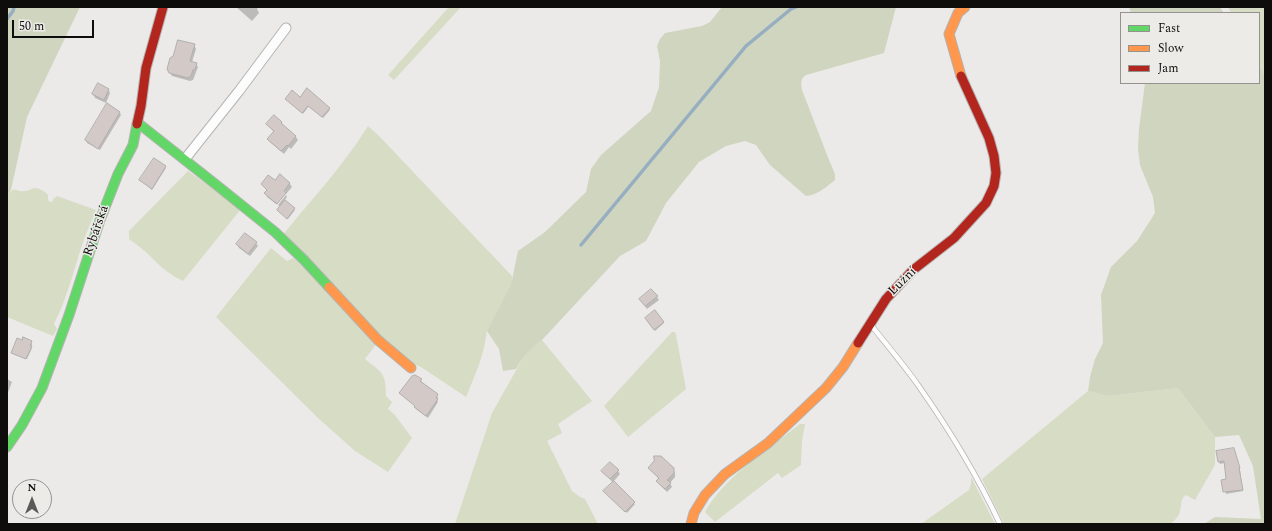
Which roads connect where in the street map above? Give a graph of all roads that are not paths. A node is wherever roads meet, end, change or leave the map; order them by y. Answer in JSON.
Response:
{"nodes":[{"id":1,"x":163,"y":7,"type":"edge"},
{"id":2,"x":965,"y":7,"type":"edge"},
{"id":3,"x":286,"y":28,"type":"dead end"},
{"id":4,"x":138,"y":122,"type":"junction"},
{"id":5,"x":186,"y":159,"type":"junction"},
{"id":6,"x":871,"y":325,"type":"junction"},
{"id":7,"x":411,"y":368,"type":"dead end"},
{"id":8,"x":7,"y":446,"type":"edge"},
{"id":9,"x":691,"y":524,"type":"edge"},
{"id":10,"x":1000,"y":524,"type":"edge"}],
"edges":[{"from":1,"to":4,"type":"street","name":"Rybářská"},
{"from":2,"to":6,"type":"street","name":"Lužní"},
{"from":3,"to":5,"type":"street"},
{"from":4,"to":5,"type":"street"},
{"from":4,"to":8,"type":"street","name":"Rybářská"},
{"from":5,"to":7,"type":"street"},
{"from":6,"to":9,"type":"street","name":"Lužní"},
{"from":6,"to":10,"type":"lane"}]}
